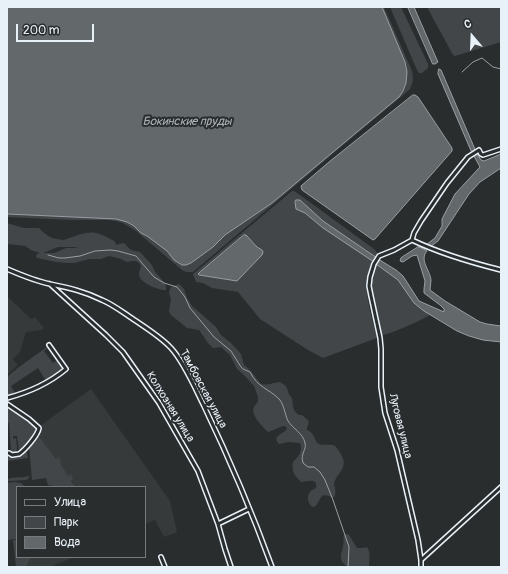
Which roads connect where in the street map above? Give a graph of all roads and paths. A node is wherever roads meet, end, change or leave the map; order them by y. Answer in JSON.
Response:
{"nodes":[{"id":1,"x":501,"y":149,"type":"edge"},
{"id":2,"x":412,"y":240,"type":"junction"},
{"id":3,"x":7,"y":269,"type":"edge"},
{"id":4,"x":501,"y":270,"type":"edge"},
{"id":5,"x":50,"y":284,"type":"junction"},
{"id":6,"x":49,"y":345,"type":"dead end"},
{"id":7,"x":7,"y":398,"type":"edge"},
{"id":8,"x":7,"y":404,"type":"edge"},
{"id":9,"x":7,"y":453,"type":"edge"},
{"id":10,"x":501,"y":487,"type":"edge"},
{"id":11,"x":249,"y":509,"type":"junction"},
{"id":12,"x":218,"y":524,"type":"junction"},
{"id":13,"x":162,"y":557,"type":"dead end"},
{"id":14,"x":421,"y":560,"type":"junction"},
{"id":15,"x":165,"y":567,"type":"edge"},
{"id":16,"x":231,"y":567,"type":"edge"},
{"id":17,"x":272,"y":567,"type":"edge"},
{"id":18,"x":421,"y":567,"type":"edge"}],
"edges":[{"from":1,"to":2,"type":"street"},
{"from":2,"to":4,"type":"street"},
{"from":2,"to":14,"type":"street","name":"Луговая улица"},
{"from":3,"to":5,"type":"street","name":"Тамбовская улица"},
{"from":5,"to":11,"type":"street","name":"Тамбовская улица"},
{"from":5,"to":12,"type":"street","name":"Колхозная улица"},
{"from":6,"to":7,"type":"street"},
{"from":8,"to":9,"type":"street"},
{"from":10,"to":14,"type":"street"},
{"from":11,"to":12,"type":"street"},
{"from":11,"to":17,"type":"street","name":"Тамбовская улица"},
{"from":12,"to":16,"type":"street","name":"Колхозная улица"},
{"from":13,"to":15,"type":"street"},
{"from":14,"to":18,"type":"street","name":"Луговая улица"}]}
